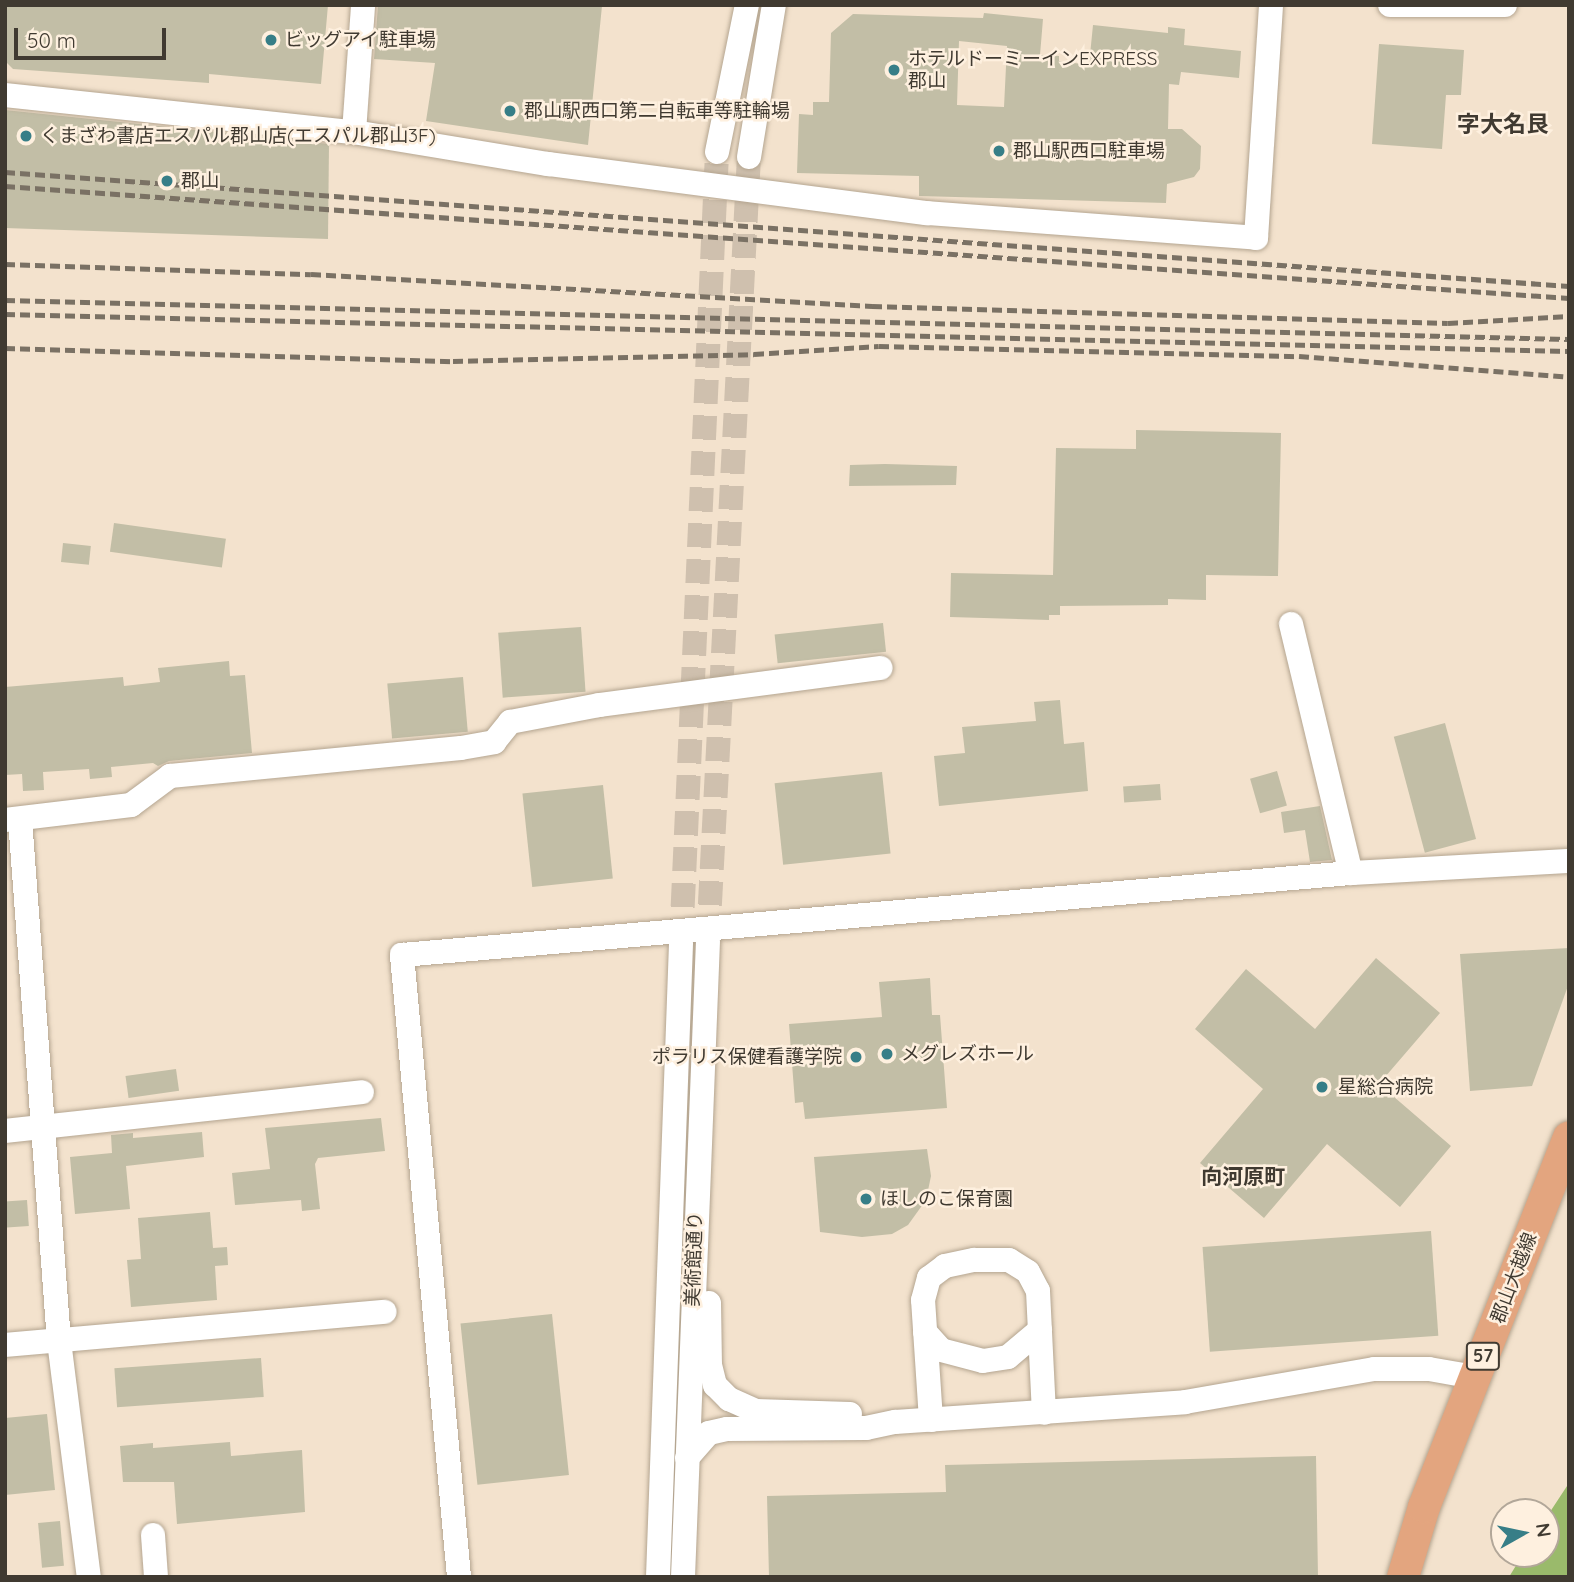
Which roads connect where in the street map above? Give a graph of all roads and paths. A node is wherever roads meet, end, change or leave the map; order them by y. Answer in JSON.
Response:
{"nodes":[{"id":1,"x":363,"y":5,"type":"edge"},
{"id":2,"x":747,"y":5,"type":"edge"},
{"id":3,"x":774,"y":5,"type":"edge"},
{"id":4,"x":1271,"y":5,"type":"edge"},
{"id":5,"x":1390,"y":5,"type":"edge"},
{"id":6,"x":1505,"y":5,"type":"edge"},
{"id":7,"x":5,"y":95,"type":"edge"},
{"id":8,"x":354,"y":132,"type":"junction"},
{"id":9,"x":717,"y":152,"type":"tunnel mouth"},
{"id":10,"x":749,"y":157,"type":"tunnel mouth"},
{"id":11,"x":1291,"y":624,"type":"dead end"},
{"id":12,"x":881,"y":668,"type":"dead end"},
{"id":13,"x":13,"y":820,"type":"edge"},
{"id":14,"x":1569,"y":861,"type":"edge"},
{"id":15,"x":1351,"y":873,"type":"junction"},
{"id":16,"x":708,"y":941,"type":"tunnel mouth"},
{"id":17,"x":681,"y":943,"type":"tunnel mouth"},
{"id":18,"x":362,"y":1092,"type":"dead end"},
{"id":19,"x":40,"y":1128,"type":"junction"},
{"id":20,"x":5,"y":1131,"type":"edge"},
{"id":21,"x":1569,"y":1137,"type":"edge"},
{"id":22,"x":696,"y":1193,"type":"junction"},
{"id":23,"x":385,"y":1312,"type":"dead end"},
{"id":24,"x":1041,"y":1330,"type":"junction"},
{"id":25,"x":925,"y":1332,"type":"junction"},
{"id":26,"x":59,"y":1341,"type":"junction"},
{"id":27,"x":5,"y":1345,"type":"edge"},
{"id":28,"x":1475,"y":1377,"type":"junction"},
{"id":29,"x":1044,"y":1413,"type":"junction"},
{"id":30,"x":931,"y":1420,"type":"junction"},
{"id":31,"x":895,"y":1422,"type":"junction"},
{"id":32,"x":687,"y":1458,"type":"junction"},
{"id":33,"x":153,"y":1535,"type":"dead end"},
{"id":34,"x":89,"y":1577,"type":"edge"},
{"id":35,"x":156,"y":1577,"type":"edge"},
{"id":36,"x":459,"y":1577,"type":"edge"},
{"id":37,"x":658,"y":1577,"type":"edge"},
{"id":38,"x":683,"y":1577,"type":"edge"},
{"id":39,"x":1403,"y":1577,"type":"edge"}],
"edges":[{"from":1,"to":8,"type":"street"},
{"from":2,"to":9,"type":"street"},
{"from":3,"to":10,"type":"street"},
{"from":4,"to":8,"type":"street"},
{"from":5,"to":6,"type":"street"},
{"from":7,"to":8,"type":"street"},
{"from":11,"to":15,"type":"street"},
{"from":12,"to":13,"type":"street"},
{"from":13,"to":19,"type":"street"},
{"from":14,"to":15,"type":"street"},
{"from":15,"to":36,"type":"street"},
{"from":16,"to":22,"type":"street","name":"美術館通り"},
{"from":17,"to":37,"type":"street","name":"美術館通り"},
{"from":18,"to":19,"type":"street"},
{"from":19,"to":20,"type":"street"},
{"from":19,"to":26,"type":"street"},
{"from":21,"to":28,"type":"main road","name":"郡山大越線","number":"57"},
{"from":22,"to":31,"type":"street"},
{"from":22,"to":32,"type":"street","name":"美術館通り"},
{"from":23,"to":26,"type":"street"},
{"from":24,"to":25,"type":"street"},
{"from":24,"to":25,"type":"street"},
{"from":24,"to":29,"type":"street"},
{"from":25,"to":30,"type":"street"},
{"from":26,"to":27,"type":"street"},
{"from":26,"to":34,"type":"street"},
{"from":28,"to":29,"type":"street"},
{"from":28,"to":39,"type":"main road","name":"郡山大越線","number":"57"},
{"from":29,"to":30,"type":"street"},
{"from":30,"to":31,"type":"street"},
{"from":31,"to":32,"type":"street"},
{"from":32,"to":38,"type":"street","name":"美術館通り"},
{"from":33,"to":35,"type":"street"}]}
